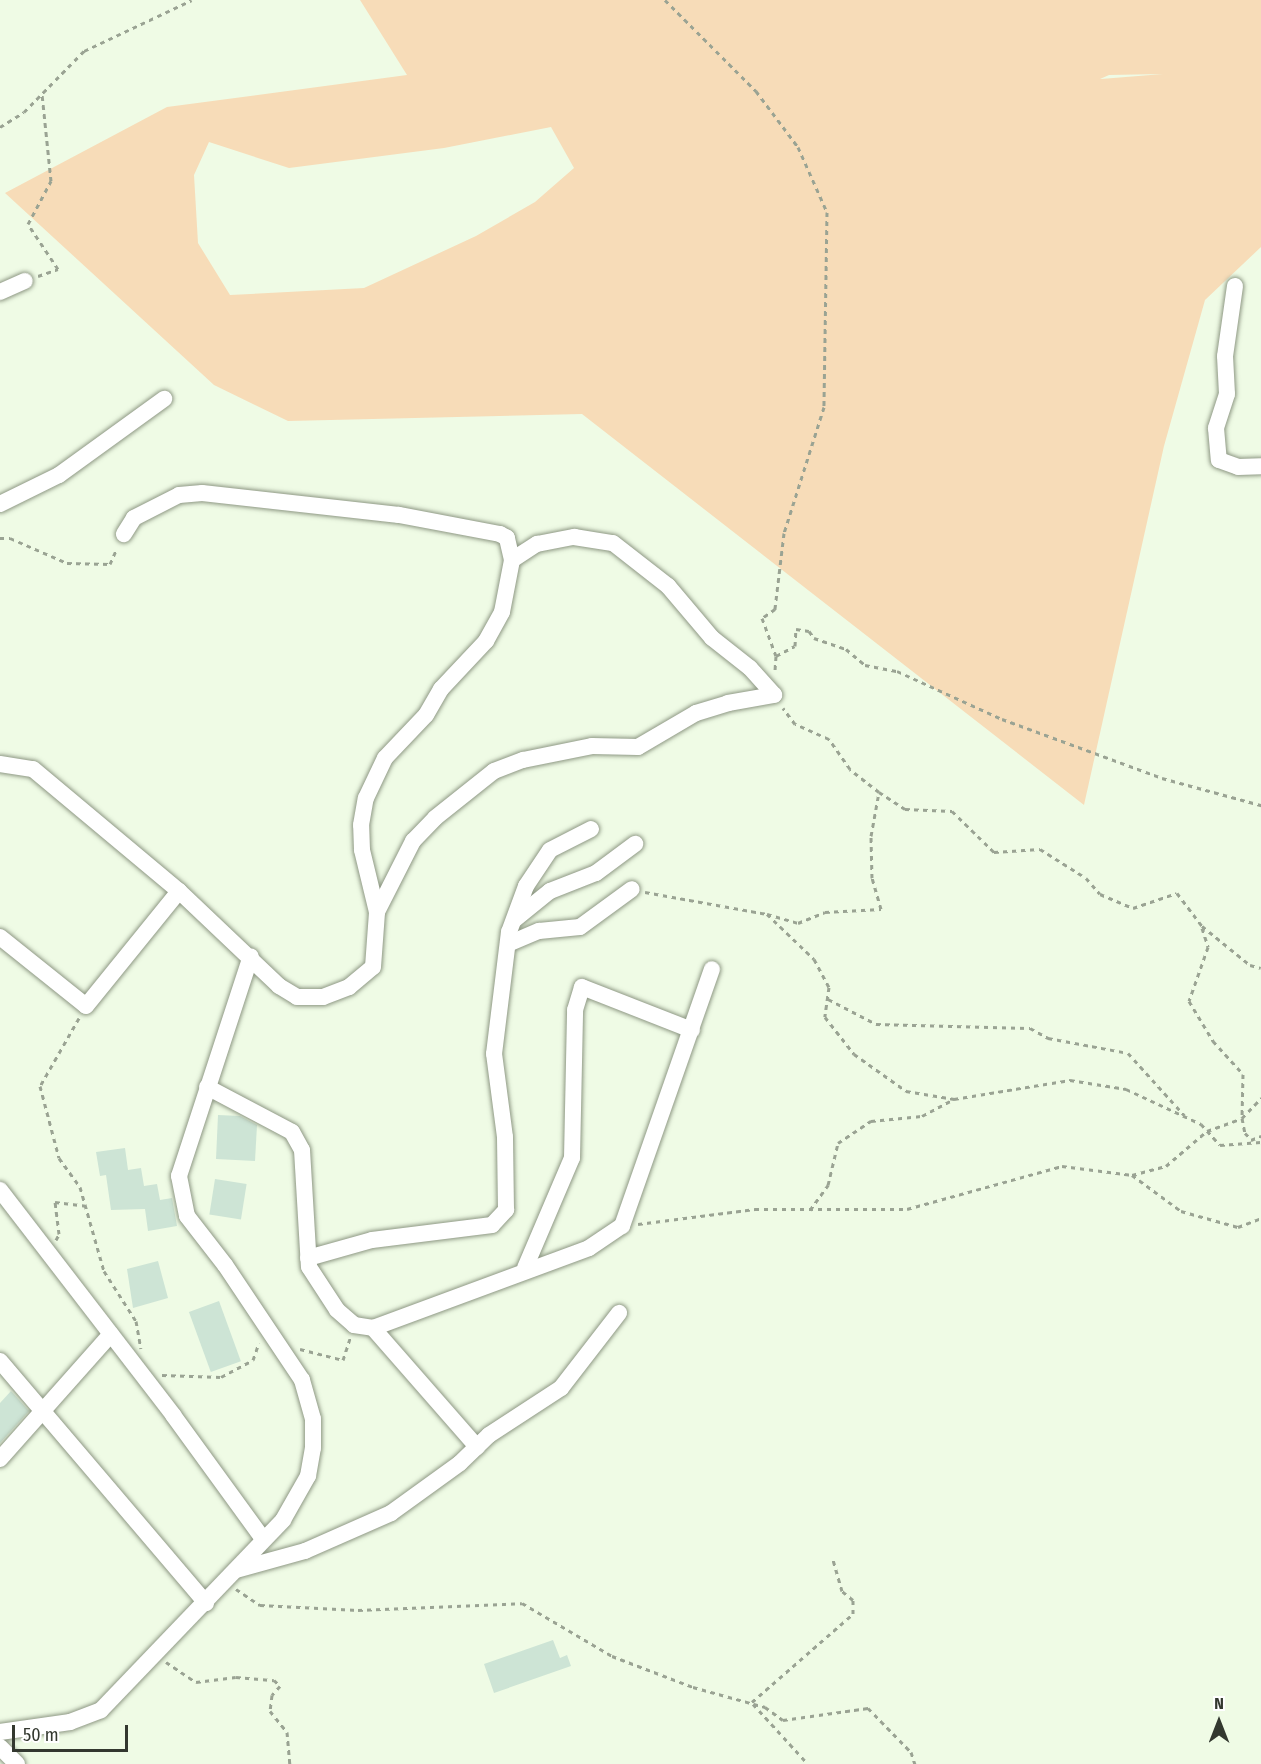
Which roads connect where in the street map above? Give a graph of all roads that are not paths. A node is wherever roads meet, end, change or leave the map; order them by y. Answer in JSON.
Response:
{"nodes":[{"id":1,"x":25,"y":281,"type":"road end"},
{"id":2,"x":1235,"y":286,"type":"dead end"},
{"id":3,"x":0,"y":292,"type":"edge"},
{"id":4,"x":164,"y":399,"type":"dead end"},
{"id":5,"x":1261,"y":466,"type":"edge"},
{"id":6,"x":0,"y":504,"type":"edge"},
{"id":7,"x":124,"y":534,"type":"road end"},
{"id":8,"x":512,"y":560,"type":"junction"},
{"id":9,"x":0,"y":764,"type":"edge"},
{"id":10,"x":591,"y":829,"type":"dead end"},
{"id":11,"x":635,"y":844,"type":"dead end"},
{"id":12,"x":632,"y":889,"type":"road end"},
{"id":13,"x":179,"y":891,"type":"junction"},
{"id":14,"x":377,"y":912,"type":"junction"},
{"id":15,"x":514,"y":920,"type":"junction"},
{"id":16,"x":0,"y":937,"type":"edge"},
{"id":17,"x":508,"y":944,"type":"junction"},
{"id":18,"x":251,"y":956,"type":"junction"},
{"id":19,"x":712,"y":969,"type":"dead end"},
{"id":20,"x":692,"y":1030,"type":"junction"},
{"id":21,"x":207,"y":1087,"type":"junction"},
{"id":22,"x":0,"y":1190,"type":"edge"},
{"id":23,"x":308,"y":1258,"type":"junction"},
{"id":24,"x":525,"y":1268,"type":"junction"},
{"id":25,"x":620,"y":1313,"type":"dead end"},
{"id":26,"x":373,"y":1328,"type":"junction"},
{"id":27,"x":111,"y":1334,"type":"junction"},
{"id":28,"x":0,"y":1361,"type":"edge"},
{"id":29,"x":44,"y":1409,"type":"junction"},
{"id":30,"x":477,"y":1447,"type":"junction"},
{"id":31,"x":0,"y":1459,"type":"edge"},
{"id":32,"x":263,"y":1539,"type":"junction"},
{"id":33,"x":230,"y":1576,"type":"junction"},
{"id":34,"x":206,"y":1603,"type":"junction"},
{"id":35,"x":0,"y":1732,"type":"edge"},
{"id":36,"x":0,"y":1747,"type":"edge"},
{"id":37,"x":17,"y":1764,"type":"edge"}],
"edges":[{"from":1,"to":3,"type":"street"},
{"from":2,"to":5,"type":"street"},
{"from":4,"to":6,"type":"street"},
{"from":7,"to":8,"type":"street"},
{"from":8,"to":14,"type":"street"},
{"from":8,"to":14,"type":"street"},
{"from":9,"to":13,"type":"street"},
{"from":10,"to":15,"type":"street"},
{"from":11,"to":15,"type":"street"},
{"from":12,"to":17,"type":"street"},
{"from":13,"to":16,"type":"street"},
{"from":13,"to":18,"type":"street"},
{"from":14,"to":18,"type":"street"},
{"from":15,"to":17,"type":"street"},
{"from":17,"to":23,"type":"street"},
{"from":18,"to":21,"type":"street"},
{"from":19,"to":20,"type":"street"},
{"from":20,"to":24,"type":"street"},
{"from":20,"to":24,"type":"street"},
{"from":21,"to":23,"type":"street"},
{"from":21,"to":32,"type":"street"},
{"from":22,"to":27,"type":"street"},
{"from":23,"to":26,"type":"street"},
{"from":24,"to":26,"type":"street"},
{"from":25,"to":30,"type":"street"},
{"from":26,"to":30,"type":"street"},
{"from":27,"to":29,"type":"street"},
{"from":27,"to":32,"type":"street"},
{"from":28,"to":29,"type":"street"},
{"from":29,"to":31,"type":"street"},
{"from":29,"to":34,"type":"street"},
{"from":30,"to":33,"type":"street"},
{"from":32,"to":33,"type":"street"},
{"from":33,"to":34,"type":"street"},
{"from":34,"to":35,"type":"street"},
{"from":36,"to":37,"type":"street"}]}
